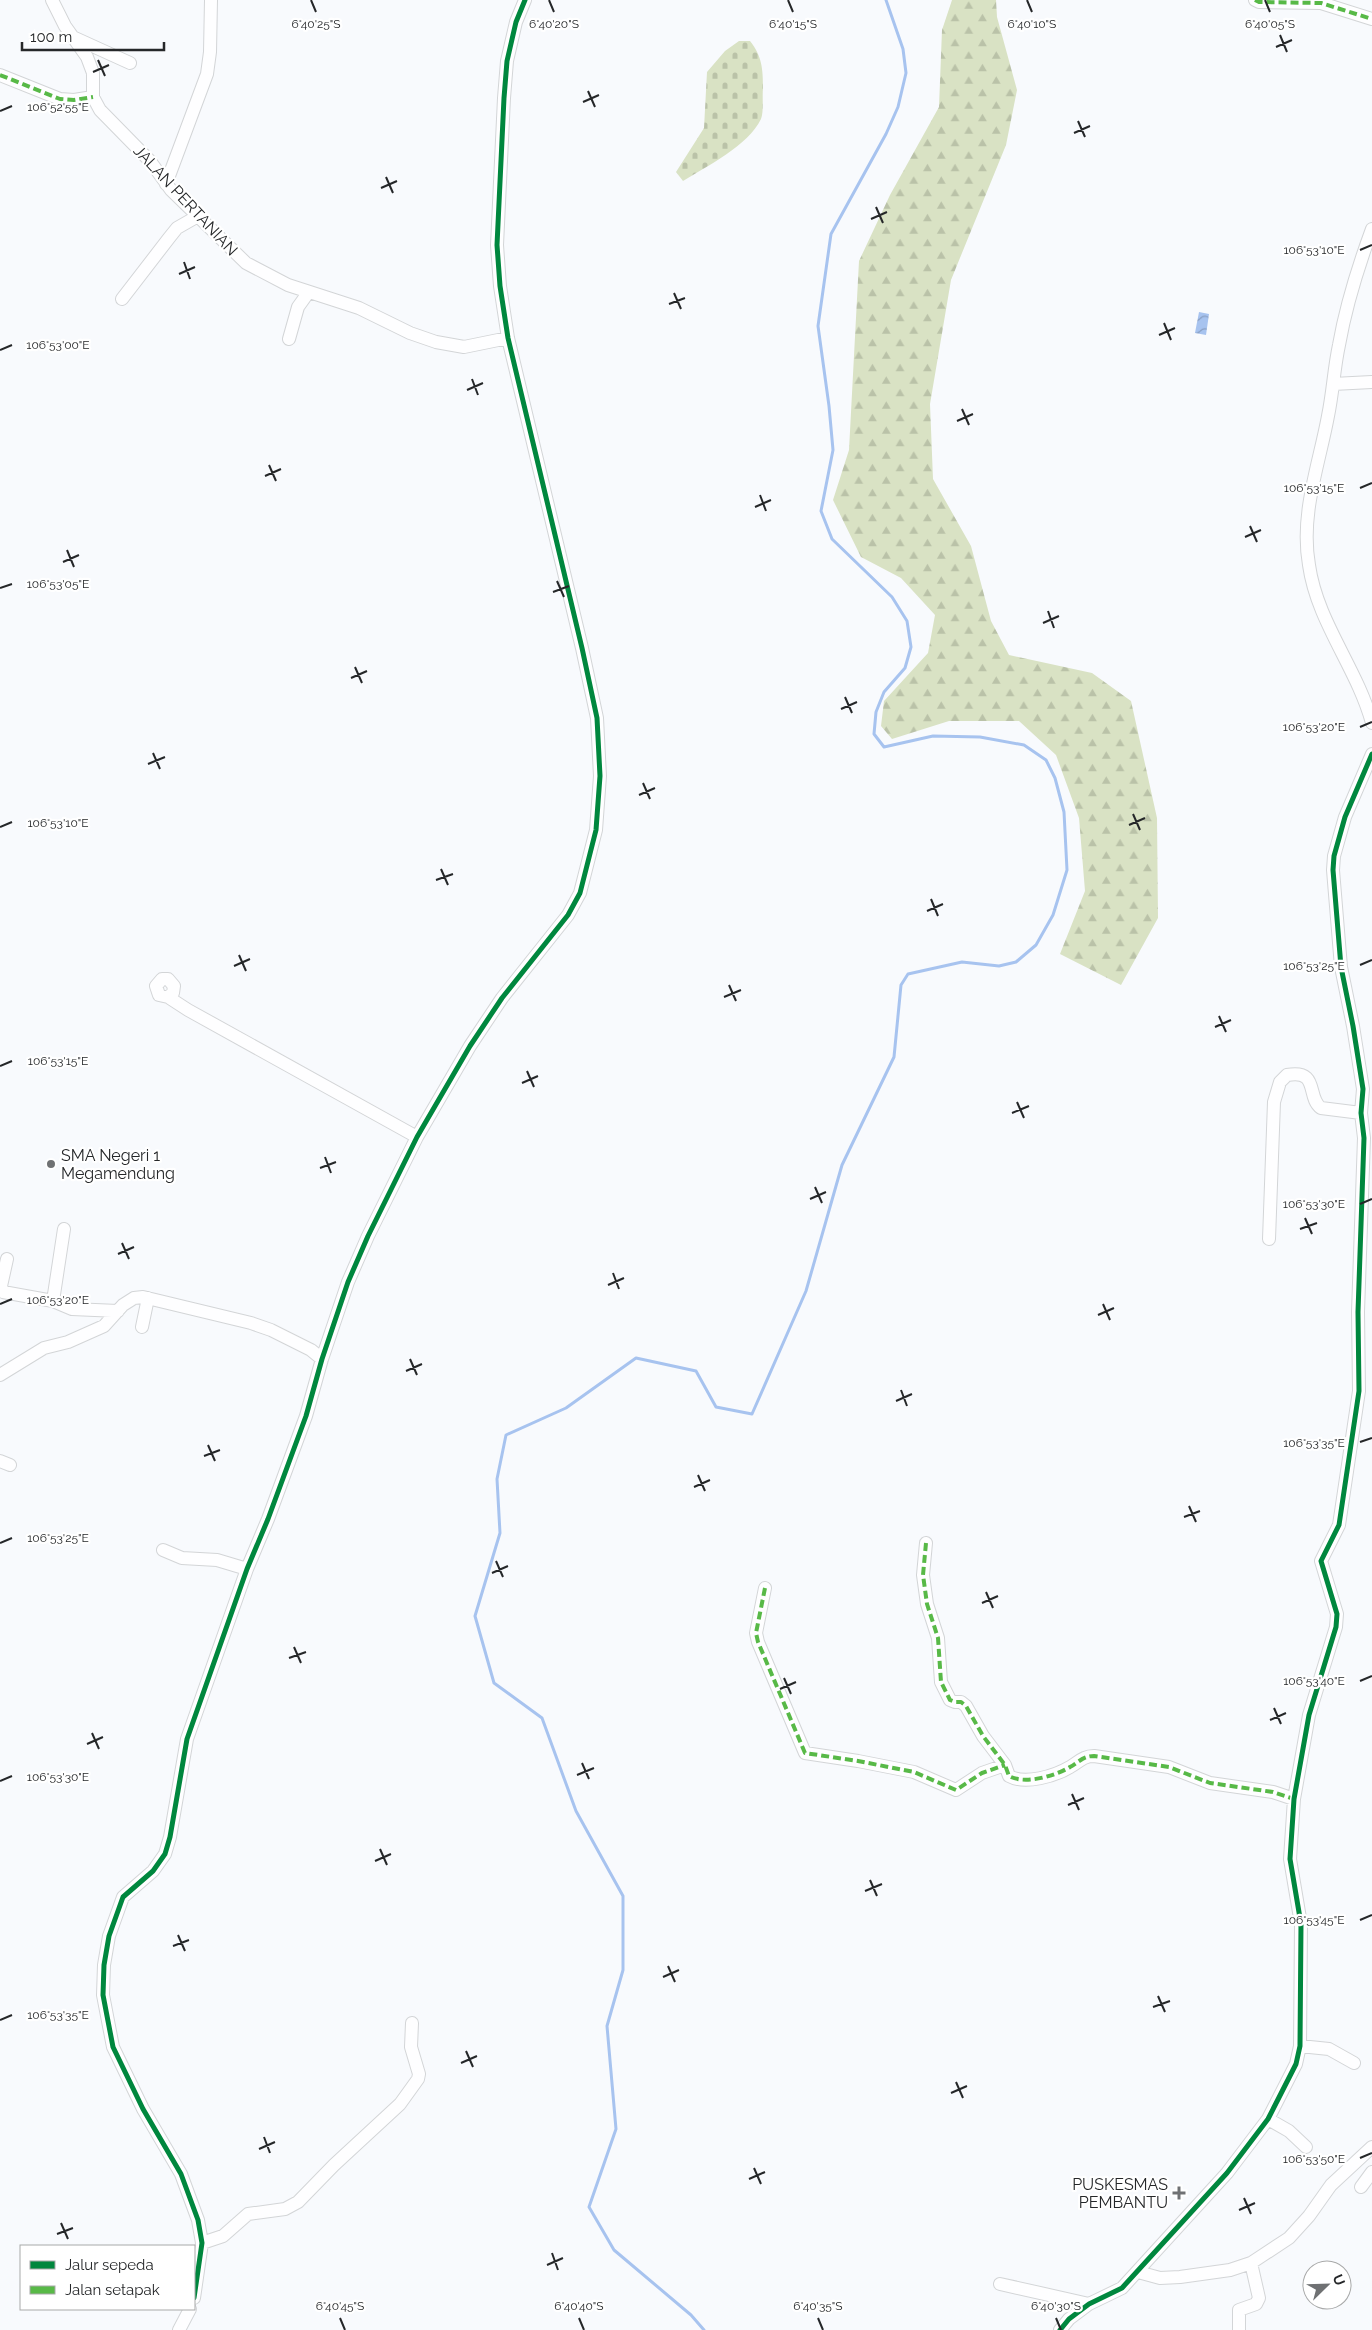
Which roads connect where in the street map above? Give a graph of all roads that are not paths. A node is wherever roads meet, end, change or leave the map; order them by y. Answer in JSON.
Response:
{"nodes":[{"id":1,"x":52,"y":0,"type":"edge"},
{"id":2,"x":211,"y":0,"type":"edge"},
{"id":3,"x":525,"y":0,"type":"edge"},
{"id":4,"x":1257,"y":1,"type":"edge"},
{"id":5,"x":1321,"y":2,"type":"edge"},
{"id":6,"x":1372,"y":19,"type":"edge"},
{"id":7,"x":73,"y":37,"type":"junction"},
{"id":8,"x":130,"y":64,"type":"dead end"},
{"id":9,"x":0,"y":75,"type":"edge"},
{"id":10,"x":93,"y":97,"type":"junction"},
{"id":11,"x":166,"y":184,"type":"junction"},
{"id":12,"x":198,"y":216,"type":"junction"},
{"id":13,"x":1372,"y":228,"type":"edge"},
{"id":14,"x":308,"y":293,"type":"junction"},
{"id":15,"x":122,"y":299,"type":"dead end"},
{"id":16,"x":508,"y":338,"type":"junction"},
{"id":17,"x":290,"y":339,"type":"dead end"},
{"id":18,"x":1372,"y":382,"type":"edge"},
{"id":19,"x":1333,"y":384,"type":"junction"},
{"id":20,"x":1372,"y":723,"type":"edge"},
{"id":21,"x":1372,"y":754,"type":"edge"},
{"id":22,"x":168,"y":997,"type":"dead end"},
{"id":23,"x":1361,"y":1113,"type":"junction"},
{"id":24,"x":417,"y":1137,"type":"junction"},
{"id":25,"x":64,"y":1229,"type":"dead end"},
{"id":26,"x":1269,"y":1238,"type":"dead end"},
{"id":27,"x":7,"y":1259,"type":"dead end"},
{"id":28,"x":148,"y":1298,"type":"junction"},
{"id":29,"x":53,"y":1301,"type":"junction"},
{"id":30,"x":118,"y":1310,"type":"junction"},
{"id":31,"x":142,"y":1327,"type":"dead end"},
{"id":32,"x":322,"y":1359,"type":"junction"},
{"id":33,"x":0,"y":1375,"type":"edge"},
{"id":34,"x":926,"y":1543,"type":"dead end"},
{"id":35,"x":162,"y":1550,"type":"dead end"},
{"id":36,"x":247,"y":1569,"type":"junction"},
{"id":37,"x":765,"y":1588,"type":"dead end"},
{"id":38,"x":1004,"y":1765,"type":"junction"},
{"id":39,"x":1294,"y":1799,"type":"junction"},
{"id":40,"x":412,"y":2022,"type":"dead end"},
{"id":41,"x":1300,"y":2046,"type":"junction"},
{"id":42,"x":1354,"y":2063,"type":"dead end"},
{"id":43,"x":1268,"y":2118,"type":"junction"},
{"id":44,"x":1306,"y":2148,"type":"dead end"},
{"id":45,"x":1371,"y":2151,"type":"edge"},
{"id":46,"x":1372,"y":2172,"type":"edge"},
{"id":47,"x":1361,"y":2187,"type":"dead end"},
{"id":48,"x":202,"y":2243,"type":"junction"},
{"id":49,"x":1251,"y":2263,"type":"junction"},
{"id":50,"x":1138,"y":2272,"type":"junction"},
{"id":51,"x":1000,"y":2284,"type":"dead end"},
{"id":52,"x":195,"y":2291,"type":"edge"},
{"id":53,"x":1089,"y":2304,"type":"junction"},
{"id":54,"x":189,"y":2310,"type":"edge"},
{"id":55,"x":179,"y":2330,"type":"edge"},
{"id":56,"x":1060,"y":2330,"type":"edge"},
{"id":57,"x":1239,"y":2330,"type":"edge"}],
"edges":[{"from":1,"to":7,"type":"street"},
{"from":2,"to":11,"type":"street"},
{"from":3,"to":16,"type":"street"},
{"from":4,"to":5,"type":"street"},
{"from":5,"to":6,"type":"street"},
{"from":7,"to":8,"type":"street"},
{"from":7,"to":10,"type":"street"},
{"from":9,"to":10,"type":"street"},
{"from":10,"to":11,"type":"street","name":"JALAN PERTANIAN"},
{"from":11,"to":12,"type":"street","name":"JALAN PERTANIAN"},
{"from":12,"to":14,"type":"street","name":"JALAN PERTANIAN"},
{"from":12,"to":15,"type":"street"},
{"from":13,"to":19,"type":"street"},
{"from":14,"to":16,"type":"street","name":"JALAN PERTANIAN"},
{"from":14,"to":17,"type":"street"},
{"from":16,"to":24,"type":"street"},
{"from":18,"to":19,"type":"street"},
{"from":19,"to":20,"type":"street"},
{"from":21,"to":23,"type":"street"},
{"from":22,"to":24,"type":"street"},
{"from":23,"to":26,"type":"street"},
{"from":23,"to":39,"type":"street"},
{"from":24,"to":32,"type":"street"},
{"from":25,"to":29,"type":"street"},
{"from":27,"to":29,"type":"street"},
{"from":28,"to":30,"type":"street"},
{"from":28,"to":31,"type":"street"},
{"from":28,"to":32,"type":"street"},
{"from":29,"to":30,"type":"street"},
{"from":30,"to":33,"type":"street"},
{"from":32,"to":36,"type":"street"},
{"from":34,"to":38,"type":"street"},
{"from":35,"to":36,"type":"street"},
{"from":36,"to":48,"type":"street"},
{"from":37,"to":38,"type":"street"},
{"from":38,"to":39,"type":"street"},
{"from":39,"to":41,"type":"street"},
{"from":40,"to":48,"type":"street"},
{"from":41,"to":42,"type":"street"},
{"from":41,"to":43,"type":"street"},
{"from":43,"to":44,"type":"street"},
{"from":43,"to":50,"type":"street"},
{"from":45,"to":49,"type":"street"},
{"from":46,"to":47,"type":"street"},
{"from":48,"to":52,"type":"street"},
{"from":49,"to":50,"type":"street"},
{"from":49,"to":57,"type":"street"},
{"from":50,"to":53,"type":"street"},
{"from":51,"to":53,"type":"street"},
{"from":53,"to":56,"type":"street"},
{"from":54,"to":55,"type":"street"}]}
